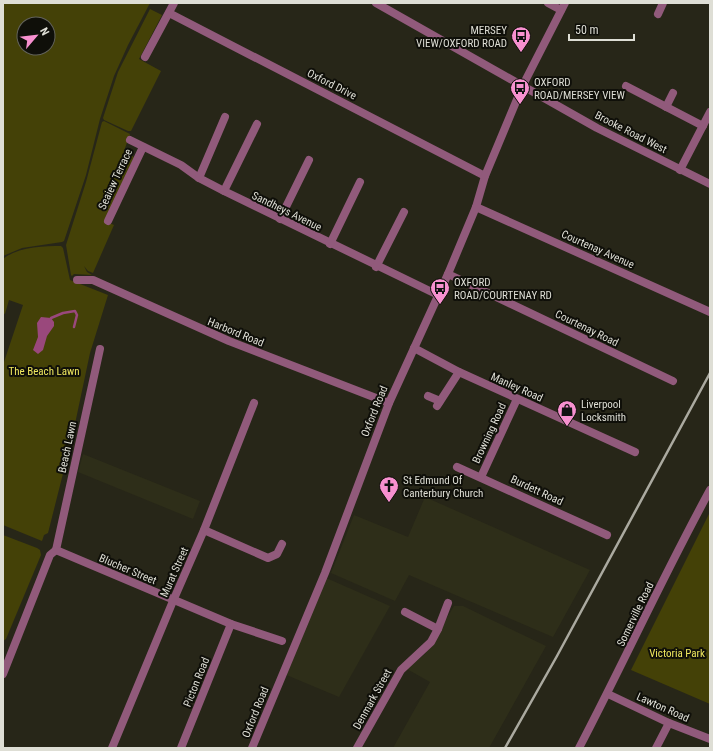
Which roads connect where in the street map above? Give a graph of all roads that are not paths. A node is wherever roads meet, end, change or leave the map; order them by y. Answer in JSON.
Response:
{"nodes":[{"id":1,"x":174,"y":3,"type":"edge"},
{"id":2,"x":376,"y":3,"type":"edge"},
{"id":3,"x":548,"y":3,"type":"edge"},
{"id":4,"x":663,"y":3,"type":"edge"},
{"id":5,"x":563,"y":7,"type":"edge"},
{"id":6,"x":169,"y":12,"type":"junction"},
{"id":7,"x":658,"y":14,"type":"dead end"},
{"id":8,"x":145,"y":57,"type":"dead end"},
{"id":9,"x":523,"y":85,"type":"junction"},
{"id":10,"x":626,"y":86,"type":"dead end"},
{"id":11,"x":673,"y":93,"type":"dead end"},
{"id":12,"x":666,"y":106,"type":"junction"},
{"id":13,"x":710,"y":112,"type":"edge"},
{"id":14,"x":225,"y":117,"type":"dead end"},
{"id":15,"x":256,"y":124,"type":"dead end"},
{"id":16,"x":703,"y":126,"type":"junction"},
{"id":17,"x":130,"y":140,"type":"dead end"},
{"id":18,"x":143,"y":147,"type":"junction"},
{"id":19,"x":309,"y":160,"type":"dead end"},
{"id":20,"x":680,"y":170,"type":"junction"},
{"id":21,"x":485,"y":176,"type":"junction"},
{"id":22,"x":199,"y":178,"type":"junction"},
{"id":23,"x":360,"y":182,"type":"dead end"},
{"id":24,"x":710,"y":184,"type":"edge"},
{"id":25,"x":224,"y":192,"type":"junction"},
{"id":26,"x":476,"y":207,"type":"junction"},
{"id":27,"x":404,"y":212,"type":"dead end"},
{"id":28,"x":280,"y":219,"type":"junction"},
{"id":29,"x":108,"y":220,"type":"dead end"},
{"id":30,"x":330,"y":244,"type":"junction"},
{"id":31,"x":376,"y":267,"type":"junction"},
{"id":32,"x":448,"y":274,"type":"junction"},
{"id":33,"x":77,"y":280,"type":"dead end"},
{"id":34,"x":438,"y":296,"type":"junction"},
{"id":35,"x":710,"y":312,"type":"edge"},
{"id":36,"x":414,"y":348,"type":"junction"},
{"id":37,"x":100,"y":349,"type":"dead end"},
{"id":38,"x":459,"y":372,"type":"junction"},
{"id":39,"x":673,"y":381,"type":"dead end"},
{"id":40,"x":428,"y":396,"type":"dead end"},
{"id":41,"x":517,"y":399,"type":"junction"},
{"id":42,"x":254,"y":403,"type":"dead end"},
{"id":43,"x":388,"y":403,"type":"junction"},
{"id":44,"x":635,"y":452,"type":"dead end"},
{"id":45,"x":457,"y":467,"type":"dead end"},
{"id":46,"x":481,"y":477,"type":"junction"},
{"id":47,"x":710,"y":490,"type":"edge"},
{"id":48,"x":204,"y":530,"type":"junction"},
{"id":49,"x":607,"y":535,"type":"dead end"},
{"id":50,"x":282,"y":544,"type":"dead end"},
{"id":51,"x":56,"y":550,"type":"junction"},
{"id":52,"x":173,"y":601,"type":"junction"},
{"id":53,"x":448,"y":603,"type":"dead end"},
{"id":54,"x":405,"y":612,"type":"dead end"},
{"id":55,"x":231,"y":624,"type":"junction"},
{"id":56,"x":438,"y":629,"type":"junction"},
{"id":57,"x":282,"y":641,"type":"dead end"},
{"id":58,"x":3,"y":674,"type":"edge"},
{"id":59,"x":608,"y":694,"type":"junction"},
{"id":60,"x":669,"y":723,"type":"junction"},
{"id":61,"x":710,"y":739,"type":"edge"},
{"id":62,"x":112,"y":748,"type":"edge"},
{"id":63,"x":181,"y":748,"type":"edge"},
{"id":64,"x":252,"y":748,"type":"edge"},
{"id":65,"x":357,"y":748,"type":"edge"},
{"id":66,"x":579,"y":748,"type":"edge"},
{"id":67,"x":656,"y":748,"type":"edge"}],
"edges":[{"from":1,"to":6,"type":"street"},
{"from":2,"to":9,"type":"street","name":"Brooke Road West"},
{"from":3,"to":5,"type":"street"},
{"from":4,"to":7,"type":"street"},
{"from":5,"to":9,"type":"street","name":"Oxford Road"},
{"from":6,"to":8,"type":"street"},
{"from":6,"to":21,"type":"street","name":"Oxford Drive"},
{"from":9,"to":20,"type":"street","name":"Brooke Road West"},
{"from":9,"to":21,"type":"street","name":"Oxford Road"},
{"from":10,"to":12,"type":"street"},
{"from":11,"to":12,"type":"street"},
{"from":12,"to":16,"type":"street"},
{"from":13,"to":16,"type":"street"},
{"from":14,"to":22,"type":"street"},
{"from":15,"to":25,"type":"street"},
{"from":16,"to":20,"type":"street"},
{"from":17,"to":18,"type":"street","name":"Sandheys Avenue"},
{"from":18,"to":22,"type":"street","name":"Sandheys Avenue"},
{"from":18,"to":29,"type":"street","name":"Seaiew Terrace"},
{"from":19,"to":28,"type":"street"},
{"from":20,"to":24,"type":"street","name":"Brooke Road West"},
{"from":21,"to":26,"type":"street","name":"Oxford Road"},
{"from":22,"to":25,"type":"street","name":"Sandheys Avenue"},
{"from":23,"to":30,"type":"street"},
{"from":25,"to":28,"type":"street","name":"Sandheys Avenue"},
{"from":26,"to":32,"type":"street","name":"Oxford Road"},
{"from":26,"to":35,"type":"street","name":"Courtenay Avenue"},
{"from":27,"to":31,"type":"street"},
{"from":28,"to":30,"type":"street","name":"Sandheys Avenue"},
{"from":30,"to":31,"type":"street","name":"Sandheys Avenue"},
{"from":31,"to":34,"type":"street","name":"Sandheys Avenue"},
{"from":32,"to":34,"type":"street","name":"Oxford Road"},
{"from":32,"to":39,"type":"street","name":"Courtenay Road"},
{"from":33,"to":43,"type":"street","name":"Harbord Road"},
{"from":34,"to":36,"type":"street","name":"Oxford Road"},
{"from":36,"to":38,"type":"street","name":"Manley Road"},
{"from":36,"to":43,"type":"street","name":"Oxford Road"},
{"from":37,"to":51,"type":"street","name":"Beach Lawn"},
{"from":38,"to":40,"type":"street"},
{"from":38,"to":41,"type":"street","name":"Manley Road"},
{"from":41,"to":44,"type":"street","name":"Manley Road"},
{"from":41,"to":46,"type":"street","name":"Browning Road"},
{"from":42,"to":48,"type":"street","name":"Murat Street"},
{"from":43,"to":64,"type":"street","name":"Oxford Road"},
{"from":45,"to":46,"type":"street","name":"Burdett Road"},
{"from":46,"to":49,"type":"street","name":"Burdett Road"},
{"from":47,"to":59,"type":"street","name":"Somerville Road"},
{"from":48,"to":50,"type":"street"},
{"from":48,"to":52,"type":"street","name":"Murat Street"},
{"from":51,"to":52,"type":"street","name":"Blucher Street"},
{"from":51,"to":58,"type":"street"},
{"from":52,"to":55,"type":"street","name":"Blucher Street"},
{"from":52,"to":62,"type":"street","name":"Murat Street"},
{"from":53,"to":56,"type":"street","name":"Denmark Street"},
{"from":54,"to":56,"type":"street"},
{"from":55,"to":57,"type":"street","name":"Blucher Street"},
{"from":55,"to":63,"type":"street","name":"Picton Road"},
{"from":56,"to":65,"type":"street","name":"Denmark Street"},
{"from":59,"to":60,"type":"street","name":"Lawton Road"},
{"from":59,"to":66,"type":"street","name":"Somerville Road"},
{"from":60,"to":61,"type":"street","name":"Lawton Road"},
{"from":60,"to":67,"type":"street"}]}
